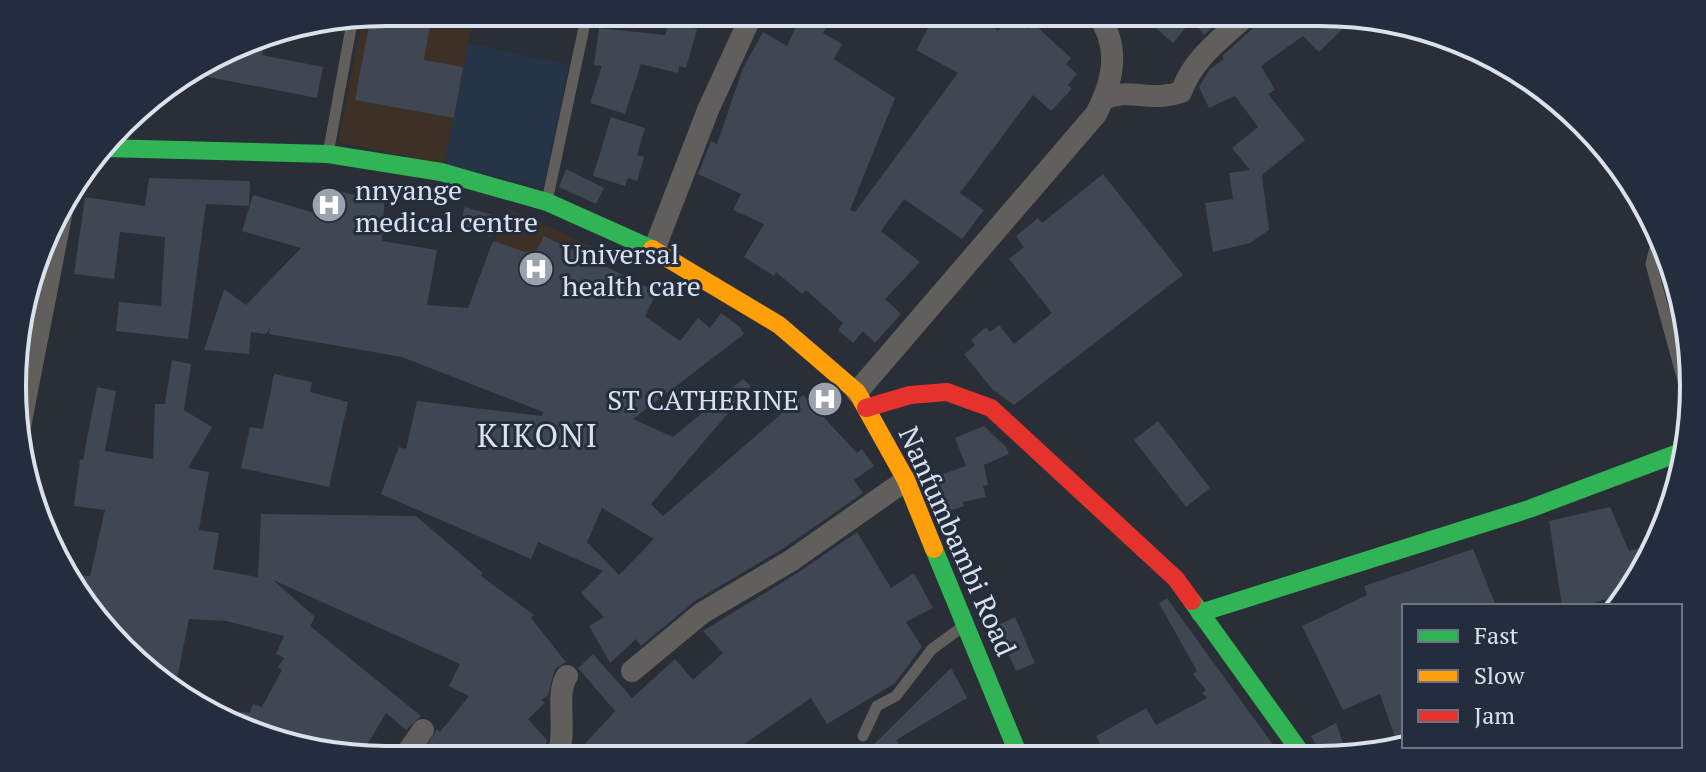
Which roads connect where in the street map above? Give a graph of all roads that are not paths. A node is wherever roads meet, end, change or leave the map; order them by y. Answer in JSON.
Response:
{"nodes":[{"id":1,"x":584,"y":26,"type":"edge"},
{"id":2,"x":747,"y":26,"type":"edge"},
{"id":3,"x":1103,"y":26,"type":"edge"},
{"id":4,"x":1233,"y":26,"type":"edge"},
{"id":5,"x":351,"y":28,"type":"edge"},
{"id":6,"x":1104,"y":99,"type":"junction"},
{"id":7,"x":116,"y":148,"type":"edge"},
{"id":8,"x":328,"y":154,"type":"junction"},
{"id":9,"x":547,"y":202,"type":"junction"},
{"id":10,"x":56,"y":242,"type":"edge"},
{"id":11,"x":654,"y":250,"type":"junction"},
{"id":12,"x":1654,"y":251,"type":"edge"},
{"id":13,"x":1679,"y":367,"type":"edge"},
{"id":14,"x":26,"y":394,"type":"edge"},
{"id":15,"x":862,"y":400,"type":"junction"},
{"id":16,"x":1673,"y":455,"type":"edge"},
{"id":17,"x":906,"y":480,"type":"junction"},
{"id":18,"x":1200,"y":613,"type":"junction"},
{"id":19,"x":965,"y":625,"type":"junction"},
{"id":20,"x":632,"y":671,"type":"dead end"},
{"id":21,"x":567,"y":676,"type":"dead end"},
{"id":22,"x":423,"y":730,"type":"dead end"},
{"id":23,"x":863,"y":736,"type":"dead end"},
{"id":24,"x":412,"y":746,"type":"edge"},
{"id":25,"x":560,"y":746,"type":"edge"},
{"id":26,"x":1015,"y":746,"type":"edge"},
{"id":27,"x":1296,"y":746,"type":"edge"}],
"edges":[{"from":1,"to":9,"type":"lane"},
{"from":2,"to":11,"type":"street"},
{"from":3,"to":6,"type":"street"},
{"from":4,"to":6,"type":"street"},
{"from":5,"to":8,"type":"lane"},
{"from":6,"to":15,"type":"street"},
{"from":7,"to":8,"type":"street","name":"Nanfumbambi Road"},
{"from":8,"to":9,"type":"street","name":"Nanfumbambi Road"},
{"from":9,"to":11,"type":"street","name":"Nanfumbambi Road"},
{"from":10,"to":14,"type":"street"},
{"from":11,"to":15,"type":"street","name":"Nanfumbambi Road"},
{"from":12,"to":13,"type":"lane"},
{"from":15,"to":17,"type":"street","name":"Nanfumbambi Road"},
{"from":15,"to":18,"type":"street"},
{"from":16,"to":18,"type":"street"},
{"from":17,"to":19,"type":"street","name":"Nanfumbambi Road"},
{"from":17,"to":20,"type":"street"},
{"from":18,"to":27,"type":"street"},
{"from":19,"to":23,"type":"lane"},
{"from":19,"to":26,"type":"street","name":"Nanfumbambi Road"},
{"from":21,"to":25,"type":"street"},
{"from":22,"to":24,"type":"street"}]}
